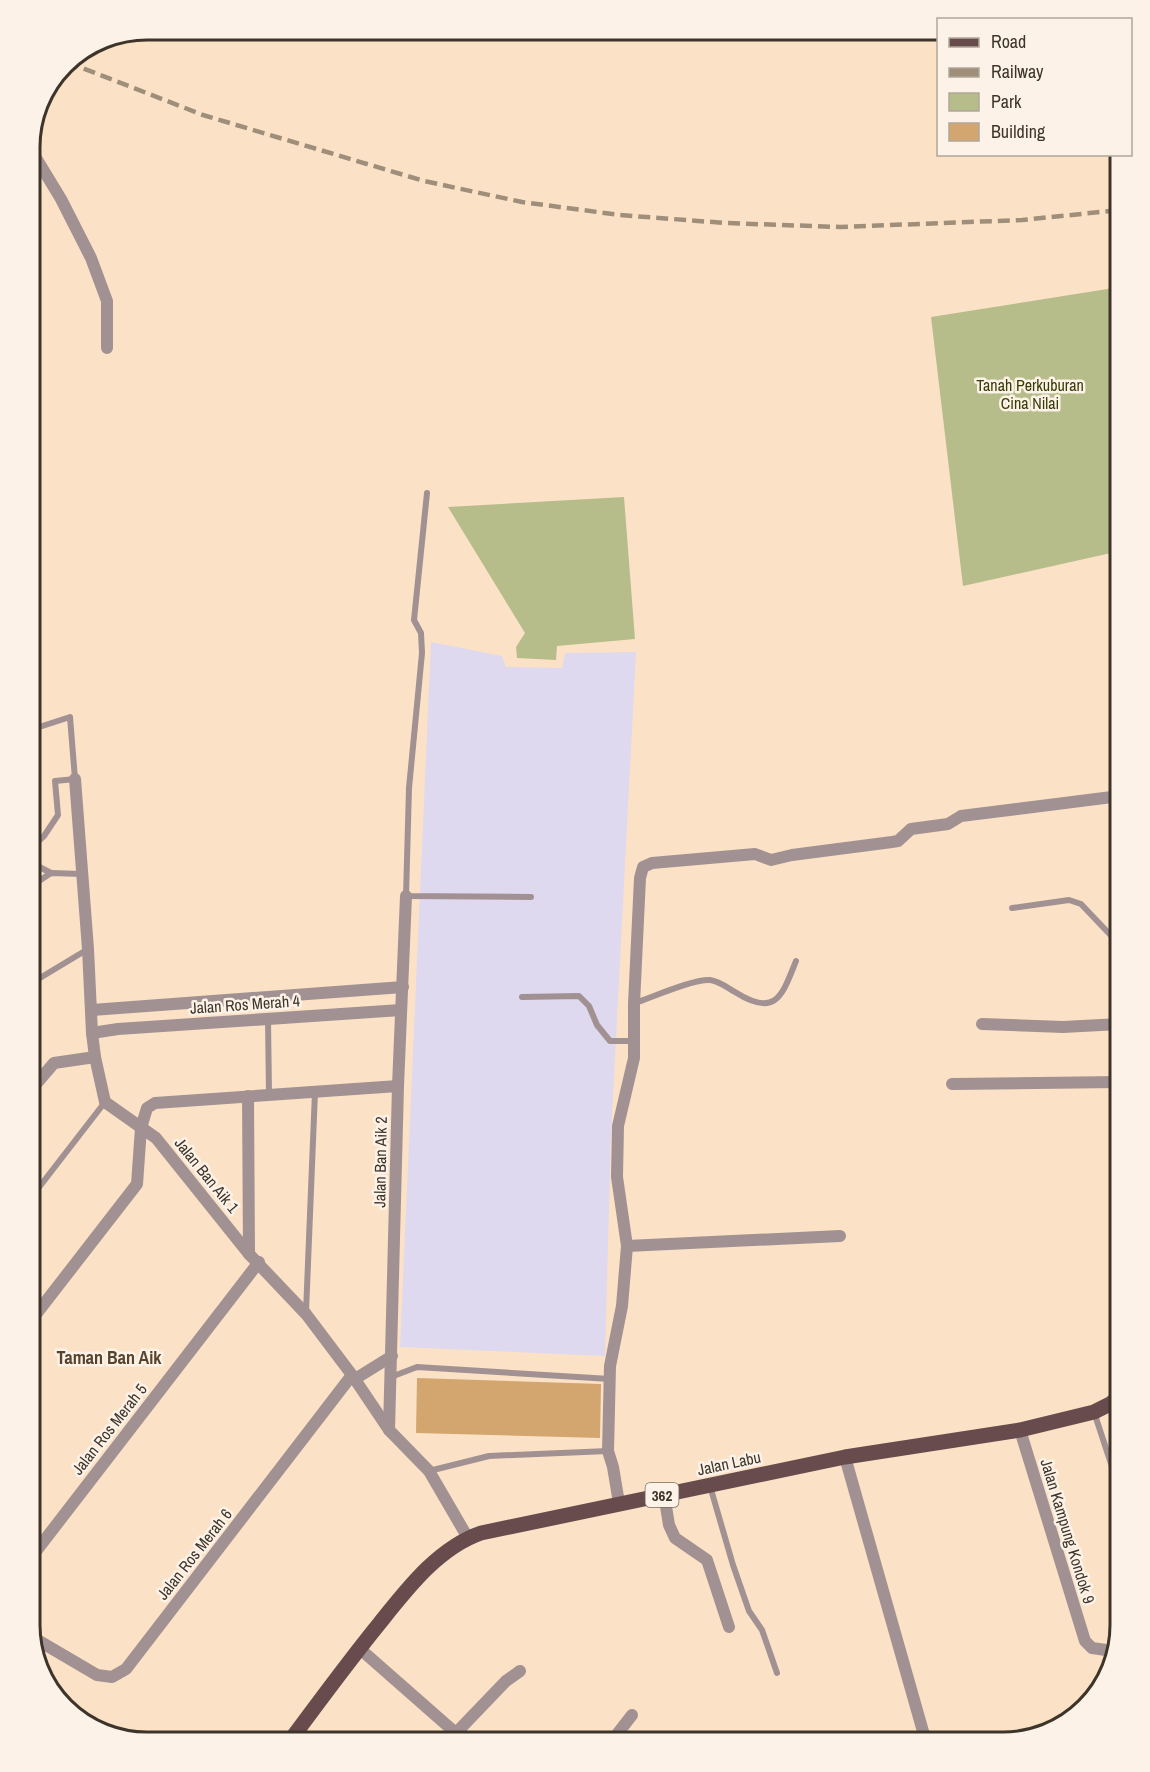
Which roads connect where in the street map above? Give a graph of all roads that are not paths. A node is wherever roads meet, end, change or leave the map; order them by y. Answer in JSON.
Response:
{"nodes":[{"id":1,"x":41,"y":166,"type":"edge"},
{"id":2,"x":107,"y":348,"type":"dead end"},
{"id":3,"x":427,"y":493,"type":"dead end"},
{"id":4,"x":41,"y":727,"type":"edge"},
{"id":5,"x":75,"y":779,"type":"junction"},
{"id":6,"x":1110,"y":797,"type":"edge"},
{"id":7,"x":41,"y":839,"type":"edge"},
{"id":8,"x":41,"y":868,"type":"edge"},
{"id":9,"x":51,"y":873,"type":"junction"},
{"id":10,"x":82,"y":874,"type":"junction"},
{"id":11,"x":41,"y":880,"type":"edge"},
{"id":12,"x":406,"y":896,"type":"junction"},
{"id":13,"x":531,"y":897,"type":"dead end"},
{"id":14,"x":1012,"y":908,"type":"dead end"},
{"id":15,"x":1110,"y":936,"type":"edge"},
{"id":16,"x":88,"y":949,"type":"junction"},
{"id":17,"x":796,"y":961,"type":"dead end"},
{"id":18,"x":40,"y":978,"type":"edge"},
{"id":19,"x":403,"y":987,"type":"junction"},
{"id":20,"x":522,"y":997,"type":"dead end"},
{"id":21,"x":634,"y":1004,"type":"junction"},
{"id":22,"x":92,"y":1010,"type":"junction"},
{"id":23,"x":401,"y":1010,"type":"junction"},
{"id":24,"x":268,"y":1020,"type":"junction"},
{"id":25,"x":982,"y":1024,"type":"dead end"},
{"id":26,"x":1110,"y":1024,"type":"edge"},
{"id":27,"x":92,"y":1033,"type":"junction"},
{"id":28,"x":635,"y":1041,"type":"junction"},
{"id":29,"x":95,"y":1057,"type":"junction"},
{"id":30,"x":40,"y":1079,"type":"edge"},
{"id":31,"x":1110,"y":1082,"type":"edge"},
{"id":32,"x":952,"y":1084,"type":"dead end"},
{"id":33,"x":398,"y":1086,"type":"junction"},
{"id":34,"x":315,"y":1091,"type":"junction"},
{"id":35,"x":269,"y":1094,"type":"junction"},
{"id":36,"x":248,"y":1096,"type":"junction"},
{"id":37,"x":105,"y":1102,"type":"junction"},
{"id":38,"x":141,"y":1128,"type":"junction"},
{"id":39,"x":40,"y":1185,"type":"edge"},
{"id":40,"x":840,"y":1236,"type":"dead end"},
{"id":41,"x":627,"y":1246,"type":"junction"},
{"id":42,"x":254,"y":1258,"type":"junction"},
{"id":43,"x":40,"y":1308,"type":"edge"},
{"id":44,"x":306,"y":1314,"type":"junction"},
{"id":45,"x":392,"y":1356,"type":"junction"},
{"id":46,"x":353,"y":1377,"type":"junction"},
{"id":47,"x":391,"y":1377,"type":"junction"},
{"id":48,"x":610,"y":1379,"type":"junction"},
{"id":49,"x":1110,"y":1404,"type":"edge"},
{"id":50,"x":1094,"y":1412,"type":"junction"},
{"id":51,"x":389,"y":1430,"type":"junction"},
{"id":52,"x":1020,"y":1430,"type":"junction"},
{"id":53,"x":608,"y":1451,"type":"junction"},
{"id":54,"x":845,"y":1457,"type":"junction"},
{"id":55,"x":1110,"y":1461,"type":"edge"},
{"id":56,"x":429,"y":1471,"type":"junction"},
{"id":57,"x":710,"y":1485,"type":"junction"},
{"id":58,"x":664,"y":1494,"type":"junction"},
{"id":59,"x":619,"y":1503,"type":"junction"},
{"id":60,"x":468,"y":1538,"type":"junction"},
{"id":61,"x":40,"y":1545,"type":"edge"},
{"id":62,"x":729,"y":1627,"type":"dead end"},
{"id":63,"x":42,"y":1643,"type":"edge"},
{"id":64,"x":360,"y":1648,"type":"junction"},
{"id":65,"x":1106,"y":1650,"type":"edge"},
{"id":66,"x":520,"y":1671,"type":"dead end"},
{"id":67,"x":777,"y":1673,"type":"dead end"},
{"id":68,"x":632,"y":1715,"type":"dead end"},
{"id":69,"x":297,"y":1731,"type":"edge"},
{"id":70,"x":454,"y":1731,"type":"edge"},
{"id":71,"x":466,"y":1731,"type":"edge"},
{"id":72,"x":619,"y":1732,"type":"edge"},
{"id":73,"x":923,"y":1732,"type":"edge"}],
"edges":[{"from":1,"to":2,"type":"street"},
{"from":3,"to":12,"type":"lane"},
{"from":4,"to":5,"type":"lane"},
{"from":5,"to":7,"type":"lane"},
{"from":5,"to":10,"type":"street"},
{"from":6,"to":21,"type":"street"},
{"from":8,"to":9,"type":"lane"},
{"from":9,"to":10,"type":"lane"},
{"from":9,"to":11,"type":"lane"},
{"from":10,"to":16,"type":"street"},
{"from":12,"to":13,"type":"lane"},
{"from":12,"to":19,"type":"street","name":"Jalan Ban Aik 2"},
{"from":14,"to":15,"type":"lane"},
{"from":16,"to":18,"type":"lane"},
{"from":16,"to":22,"type":"street"},
{"from":17,"to":21,"type":"lane"},
{"from":19,"to":22,"type":"street"},
{"from":19,"to":23,"type":"street","name":"Jalan Ban Aik 2"},
{"from":20,"to":28,"type":"lane"},
{"from":21,"to":28,"type":"street"},
{"from":22,"to":27,"type":"street"},
{"from":23,"to":24,"type":"street","name":"Jalan Ros Merah 4"},
{"from":23,"to":33,"type":"street","name":"Jalan Ban Aik 2"},
{"from":24,"to":27,"type":"street","name":"Jalan Ros Merah 4"},
{"from":24,"to":35,"type":"lane"},
{"from":25,"to":26,"type":"street"},
{"from":27,"to":29,"type":"street"},
{"from":28,"to":41,"type":"street"},
{"from":29,"to":30,"type":"street"},
{"from":29,"to":37,"type":"street"},
{"from":31,"to":32,"type":"street"},
{"from":33,"to":34,"type":"street"},
{"from":33,"to":45,"type":"street","name":"Jalan Ban Aik 2"},
{"from":34,"to":35,"type":"street"},
{"from":34,"to":44,"type":"lane"},
{"from":35,"to":36,"type":"street"},
{"from":36,"to":38,"type":"street"},
{"from":36,"to":42,"type":"street"},
{"from":37,"to":38,"type":"street","name":"Jalan Ban Aik 1"},
{"from":37,"to":39,"type":"lane"},
{"from":38,"to":42,"type":"street","name":"Jalan Ban Aik 1"},
{"from":38,"to":43,"type":"street"},
{"from":40,"to":41,"type":"street"},
{"from":41,"to":48,"type":"street"},
{"from":42,"to":44,"type":"street","name":"Jalan Ban Aik 1"},
{"from":42,"to":61,"type":"street","name":"Jalan Ros Merah 5"},
{"from":44,"to":46,"type":"street","name":"Jalan Ban Aik 1"},
{"from":45,"to":46,"type":"street"},
{"from":45,"to":47,"type":"street","name":"Jalan Ban Aik 2"},
{"from":46,"to":51,"type":"street","name":"Jalan Ban Aik 1"},
{"from":46,"to":63,"type":"street","name":"Jalan Ros Merah 6"},
{"from":47,"to":48,"type":"lane"},
{"from":47,"to":51,"type":"street","name":"Jalan Ban Aik 2"},
{"from":48,"to":53,"type":"street"},
{"from":49,"to":50,"type":"main road","name":"Jalan Labu","number":"362"},
{"from":50,"to":52,"type":"main road","name":"Jalan Labu","number":"362"},
{"from":50,"to":55,"type":"lane"},
{"from":51,"to":56,"type":"street","name":"Jalan Ban Aik 1"},
{"from":52,"to":54,"type":"main road","name":"Jalan Labu","number":"362"},
{"from":52,"to":65,"type":"street","name":"Jalan Kampung Kondok 9"},
{"from":53,"to":56,"type":"lane"},
{"from":53,"to":59,"type":"street"},
{"from":54,"to":57,"type":"main road","name":"Jalan Labu","number":"362"},
{"from":54,"to":73,"type":"street"},
{"from":56,"to":60,"type":"street","name":"Jalan Ban Aik 1"},
{"from":57,"to":58,"type":"main road","name":"Jalan Labu","number":"362"},
{"from":57,"to":67,"type":"lane"},
{"from":58,"to":59,"type":"main road","name":"Jalan Labu","number":"362"},
{"from":58,"to":62,"type":"street"},
{"from":59,"to":60,"type":"main road","name":"Jalan Labu","number":"362"},
{"from":60,"to":64,"type":"main road","name":"Jalan Labu","number":"362"},
{"from":64,"to":69,"type":"main road","name":"Jalan Labu","number":"362"},
{"from":64,"to":70,"type":"street"},
{"from":66,"to":71,"type":"street"},
{"from":68,"to":72,"type":"street"}]}
